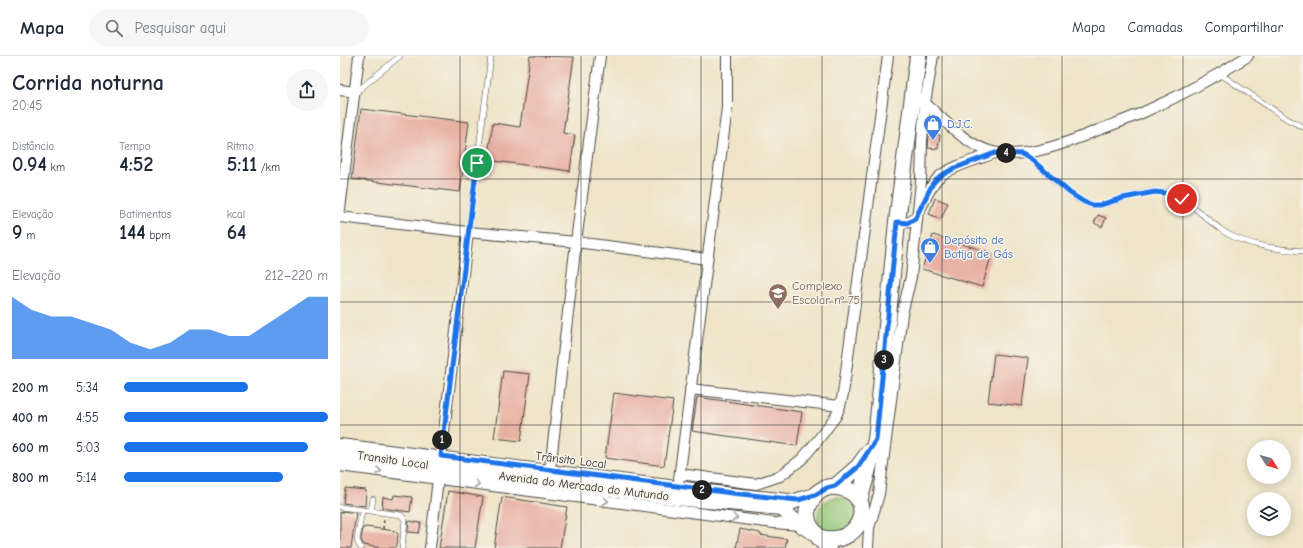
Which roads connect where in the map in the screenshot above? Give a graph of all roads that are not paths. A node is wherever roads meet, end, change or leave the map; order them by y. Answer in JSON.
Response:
{"nodes":[{"id":1,"x":359,"y":56,"type":"edge"},
{"id":2,"x":400,"y":56,"type":"edge"},
{"id":3,"x":491,"y":56,"type":"edge"},
{"id":4,"x":600,"y":56,"type":"edge"},
{"id":5,"x":727,"y":56,"type":"edge"},
{"id":6,"x":888,"y":56,"type":"edge"},
{"id":7,"x":918,"y":56,"type":"edge"},
{"id":8,"x":933,"y":56,"type":"edge"},
{"id":9,"x":1248,"y":56,"type":"edge"},
{"id":10,"x":1220,"y":74,"type":"junction"},
{"id":11,"x":340,"y":90,"type":"edge"},
{"id":12,"x":355,"y":92,"type":"junction"},
{"id":13,"x":919,"y":101,"type":"junction"},
{"id":14,"x":1303,"y":127,"type":"edge"},
{"id":15,"x":995,"y":153,"type":"junction"},
{"id":16,"x":1022,"y":154,"type":"junction"},
{"id":17,"x":340,"y":208,"type":"edge"},
{"id":18,"x":917,"y":215,"type":"junction"},
{"id":19,"x":340,"y":217,"type":"edge"},
{"id":20,"x":897,"y":222,"type":"junction"},
{"id":21,"x":468,"y":232,"type":"junction"},
{"id":22,"x":576,"y":242,"type":"junction"},
{"id":23,"x":1303,"y":251,"type":"edge"},
{"id":24,"x":707,"y":259,"type":"junction"},
{"id":25,"x":690,"y":389,"type":"junction"},
{"id":26,"x":840,"y":406,"type":"junction"},
{"id":27,"x":876,"y":440,"type":"junction"},
{"id":28,"x":340,"y":444,"type":"edge"},
{"id":29,"x":340,"y":455,"type":"edge"},
{"id":30,"x":441,"y":456,"type":"junction"},
{"id":31,"x":340,"y":466,"type":"edge"},
{"id":32,"x":550,"y":470,"type":"junction"},
{"id":33,"x":680,"y":474,"type":"junction"},
{"id":34,"x":438,"y":479,"type":"junction"},
{"id":35,"x":678,"y":486,"type":"junction"},
{"id":36,"x":835,"y":486,"type":"junction"},
{"id":37,"x":815,"y":495,"type":"junction"},
{"id":38,"x":373,"y":499,"type":"dead end"},
{"id":39,"x":798,"y":500,"type":"junction"},
{"id":40,"x":859,"y":501,"type":"junction"},
{"id":41,"x":340,"y":507,"type":"edge"},
{"id":42,"x":781,"y":508,"type":"junction"},
{"id":43,"x":362,"y":510,"type":"junction"},
{"id":44,"x":371,"y":511,"type":"junction"},
{"id":45,"x":862,"y":520,"type":"junction"},
{"id":46,"x":800,"y":525,"type":"junction"},
{"id":47,"x":822,"y":540,"type":"edge"},
{"id":48,"x":361,"y":548,"type":"edge"},
{"id":49,"x":402,"y":548,"type":"edge"},
{"id":50,"x":430,"y":548,"type":"edge"},
{"id":51,"x":858,"y":548,"type":"edge"},
{"id":52,"x":868,"y":548,"type":"edge"}],
"edges":[{"from":1,"to":12,"type":"street"},
{"from":2,"to":12,"type":"lane"},
{"from":3,"to":21,"type":"lane"},
{"from":4,"to":22,"type":"street"},
{"from":5,"to":24,"type":"street"},
{"from":6,"to":26,"type":"street"},
{"from":7,"to":13,"type":"main road"},
{"from":8,"to":13,"type":"street"},
{"from":9,"to":10,"type":"street"},
{"from":10,"to":14,"type":"lane"},
{"from":10,"to":16,"type":"street"},
{"from":11,"to":12,"type":"street"},
{"from":12,"to":17,"type":"street"},
{"from":13,"to":15,"type":"street"},
{"from":13,"to":18,"type":"street"},
{"from":13,"to":20,"type":"main road"},
{"from":15,"to":16,"type":"street"},
{"from":15,"to":18,"type":"street"},
{"from":16,"to":23,"type":"lane"},
{"from":18,"to":20,"type":"street"},
{"from":18,"to":52,"type":"street"},
{"from":19,"to":21,"type":"street"},
{"from":20,"to":27,"type":"main road"},
{"from":21,"to":22,"type":"street"},
{"from":21,"to":30,"type":"street"},
{"from":22,"to":24,"type":"street"},
{"from":22,"to":32,"type":"street"},
{"from":24,"to":25,"type":"street"},
{"from":25,"to":26,"type":"street"},
{"from":25,"to":33,"type":"street"},
{"from":26,"to":33,"type":"street"},
{"from":27,"to":36,"type":"main road"},
{"from":27,"to":40,"type":"main road"},
{"from":28,"to":30,"type":"street","name":"Trânsito Local"},
{"from":29,"to":42,"type":"main road","name":"Avenida do Mercado do Mutundo"},
{"from":30,"to":32,"type":"street","name":"Trânsito Local"},
{"from":31,"to":34,"type":"street","name":"Transito Local","one_way":true},
{"from":32,"to":35,"type":"street","name":"Trânsito Local"},
{"from":33,"to":35,"type":"street"},
{"from":34,"to":46,"type":"street","name":"Transito Local","one_way":true},
{"from":34,"to":50,"type":"street"},
{"from":35,"to":39,"type":"street","name":"Trânsito Local"},
{"from":36,"to":37,"type":"main road"},
{"from":36,"to":40,"type":"main road"},
{"from":37,"to":39,"type":"main road"},
{"from":37,"to":47,"type":"main road"},
{"from":38,"to":44,"type":"lane"},
{"from":39,"to":42,"type":"main road"},
{"from":40,"to":45,"type":"main road"},
{"from":41,"to":43,"type":"lane"},
{"from":42,"to":46,"type":"main road"},
{"from":43,"to":44,"type":"lane"},
{"from":43,"to":48,"type":"lane"},
{"from":44,"to":49,"type":"lane"},
{"from":45,"to":47,"type":"main road"},
{"from":45,"to":51,"type":"main road"},
{"from":46,"to":47,"type":"main road"}]}
